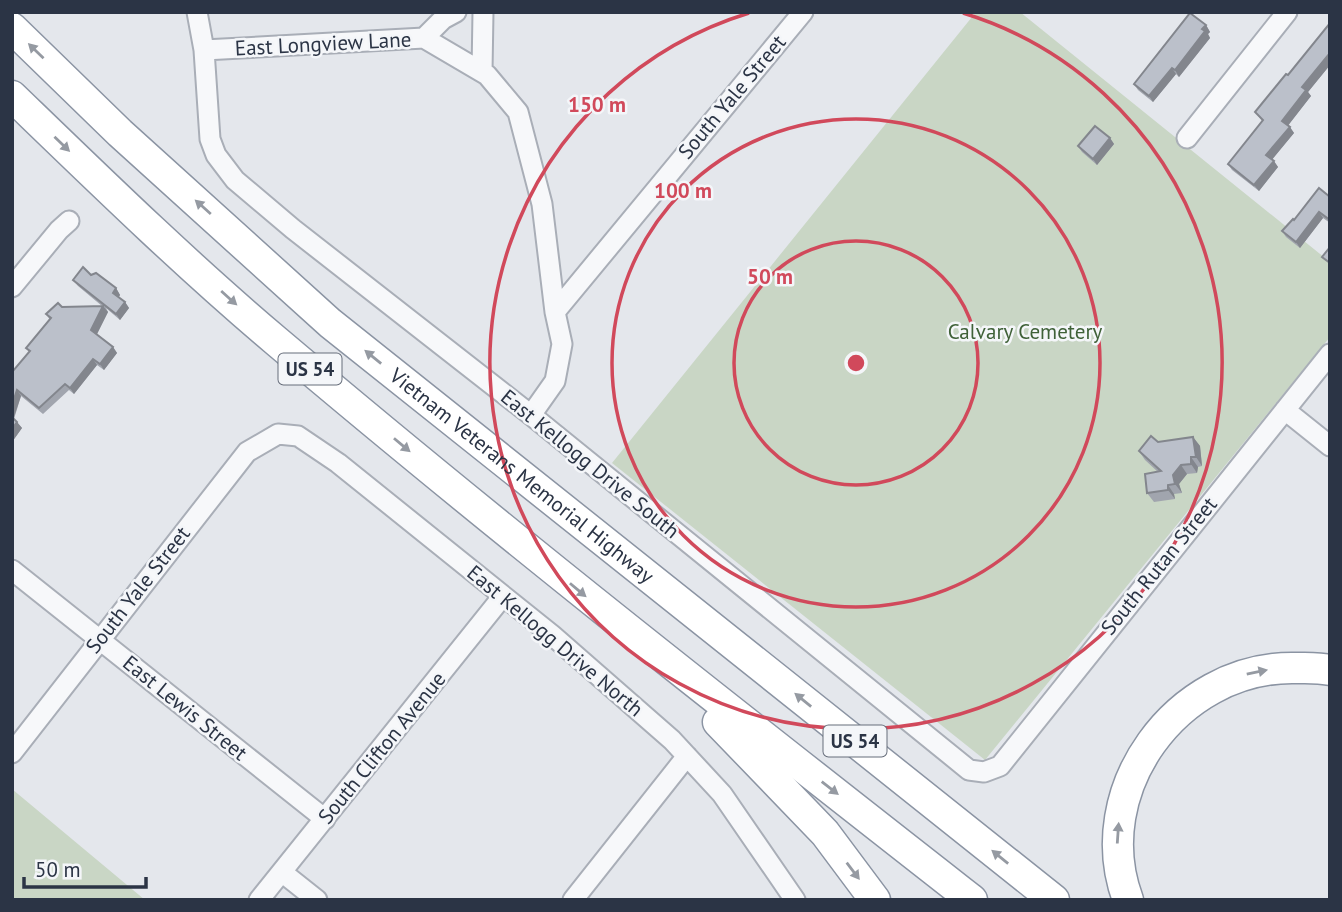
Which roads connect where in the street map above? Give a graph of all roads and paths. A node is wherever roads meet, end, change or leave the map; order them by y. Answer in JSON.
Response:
{"nodes":[{"id":1,"x":197,"y":12,"type":"edge"},
{"id":2,"x":456,"y":12,"type":"edge"},
{"id":3,"x":483,"y":12,"type":"edge"},
{"id":4,"x":803,"y":12,"type":"edge"},
{"id":5,"x":1287,"y":12,"type":"edge"},
{"id":6,"x":12,"y":28,"type":"edge"},
{"id":7,"x":424,"y":38,"type":"junction"},
{"id":8,"x":204,"y":50,"type":"junction"},
{"id":9,"x":482,"y":72,"type":"junction"},
{"id":10,"x":12,"y":96,"type":"edge"},
{"id":11,"x":1187,"y":138,"type":"dead end"},
{"id":12,"x":69,"y":222,"type":"dead end"},
{"id":13,"x":12,"y":287,"type":"edge"},
{"id":14,"x":555,"y":312,"type":"junction"},
{"id":15,"x":1330,"y":354,"type":"edge"},
{"id":16,"x":1285,"y":410,"type":"junction"},
{"id":17,"x":530,"y":415,"type":"junction"},
{"id":18,"x":273,"y":438,"type":"joint"},
{"id":19,"x":1330,"y":446,"type":"edge"},
{"id":20,"x":12,"y":570,"type":"edge"},
{"id":21,"x":503,"y":596,"type":"junction"},
{"id":22,"x":621,"y":626,"type":"junction"},
{"id":23,"x":99,"y":640,"type":"junction"},
{"id":24,"x":1330,"y":670,"type":"edge"},
{"id":25,"x":12,"y":752,"type":"edge"},
{"id":26,"x":687,"y":756,"type":"junction"},
{"id":27,"x":984,"y":772,"type":"joint"},
{"id":28,"x":325,"y":819,"type":"junction"},
{"id":29,"x":283,"y":873,"type":"junction"},
{"id":30,"x":260,"y":900,"type":"edge"},
{"id":31,"x":317,"y":900,"type":"edge"},
{"id":32,"x":573,"y":900,"type":"edge"},
{"id":33,"x":795,"y":900,"type":"edge"},
{"id":34,"x":874,"y":900,"type":"edge"},
{"id":35,"x":972,"y":900,"type":"edge"},
{"id":36,"x":1054,"y":900,"type":"edge"},
{"id":37,"x":1128,"y":900,"type":"edge"}],
"edges":[{"from":1,"to":8,"type":"street"},
{"from":2,"to":7,"type":"street"},
{"from":3,"to":9,"type":"street"},
{"from":4,"to":14,"type":"street","name":"South Yale Street"},
{"from":5,"to":11,"type":"street"},
{"from":36,"to":6,"type":"highway","name":"Vietnam Veterans Memorial Highway","number":"US 54","one_way":true},
{"from":7,"to":8,"type":"street","name":"East Longview Lane"},
{"from":7,"to":9,"type":"street","name":"East Longview Lane"},
{"from":8,"to":17,"type":"street","name":"East Kellogg Drive South"},
{"from":9,"to":14,"type":"street","name":"East Longview Lane"},
{"from":10,"to":22,"type":"highway","number":"US 54","one_way":true},
{"from":12,"to":13,"type":"street"},
{"from":14,"to":17,"type":"street","name":"East Longview Lane"},
{"from":15,"to":16,"type":"street","name":"South Rutan Street"},
{"from":16,"to":19,"type":"street"},
{"from":16,"to":27,"type":"street","name":"South Rutan Street"},
{"from":17,"to":27,"type":"street","name":"East Kellogg Drive South"},
{"from":18,"to":21,"type":"street","name":"East Kellogg Drive North"},
{"from":18,"to":23,"type":"street","name":"South Yale Street"},
{"from":20,"to":23,"type":"street","name":"East Lewis Street"},
{"from":21,"to":26,"type":"street","name":"East Kellogg Drive North"},
{"from":21,"to":28,"type":"street","name":"South Clifton Avenue"},
{"from":22,"to":34,"type":"highway","one_way":true},
{"from":22,"to":35,"type":"highway","number":"US 54","one_way":true},
{"from":23,"to":25,"type":"street","name":"South Yale Street"},
{"from":23,"to":28,"type":"street","name":"East Lewis Street"},
{"from":37,"to":24,"type":"highway","one_way":true},
{"from":26,"to":32,"type":"street"},
{"from":26,"to":33,"type":"street","name":"East Kellogg Drive North"},
{"from":28,"to":29,"type":"street","name":"South Clifton Avenue"},
{"from":29,"to":30,"type":"street","name":"South Clifton Avenue"},
{"from":29,"to":31,"type":"street"}]}
